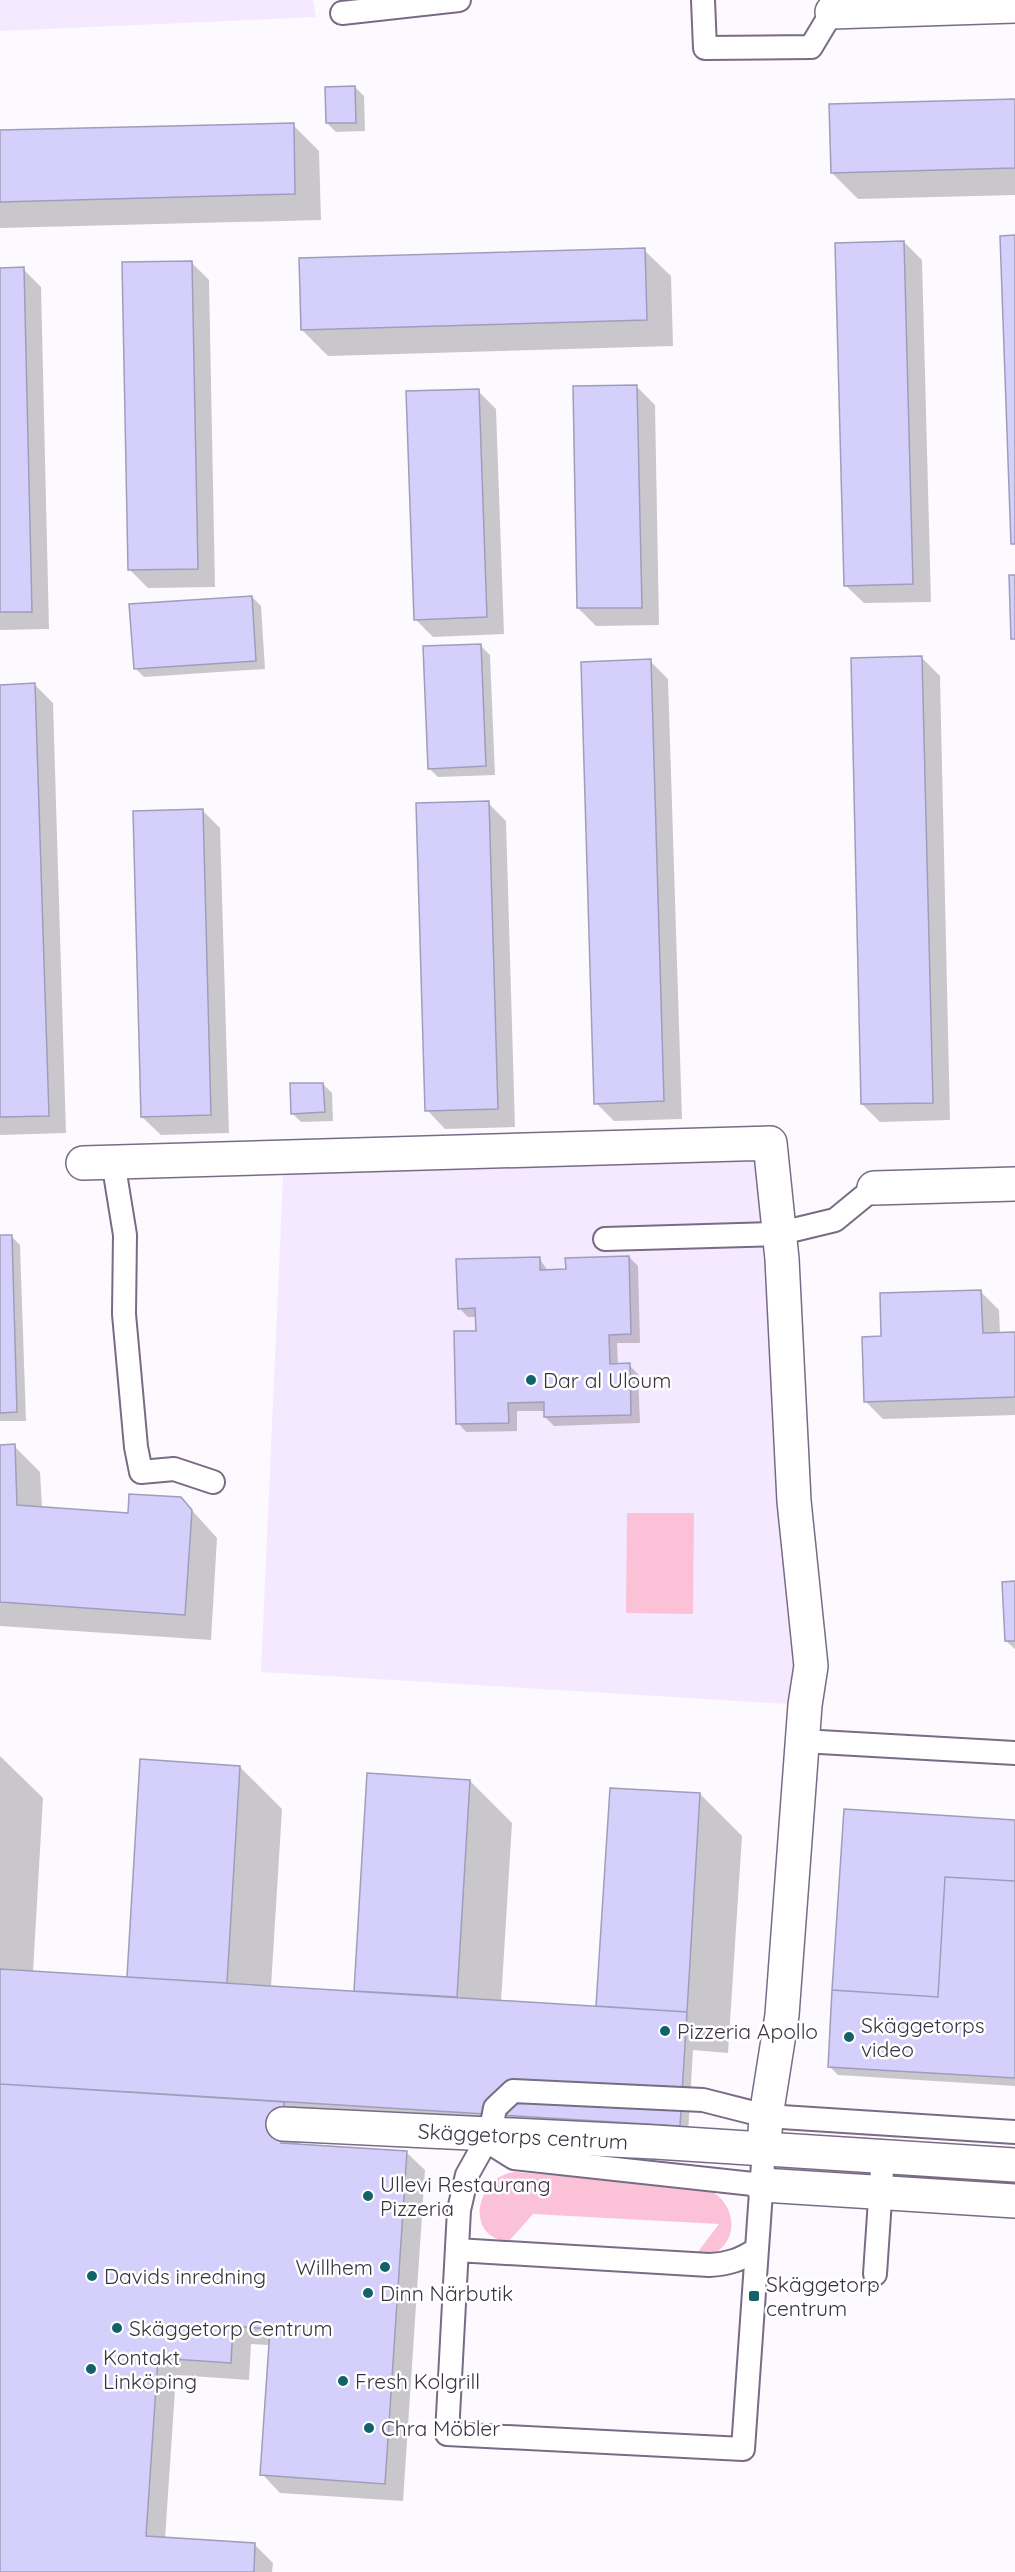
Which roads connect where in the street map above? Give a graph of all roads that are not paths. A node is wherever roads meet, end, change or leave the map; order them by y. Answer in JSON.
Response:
{"nodes":[{"id":1,"x":459,"y":0,"type":"edge"},
{"id":2,"x":703,"y":0,"type":"edge"},
{"id":3,"x":1015,"y":6,"type":"edge"},
{"id":4,"x":832,"y":12,"type":"joint"},
{"id":5,"x":342,"y":13,"type":"dead end"},
{"id":6,"x":98,"y":1162,"type":"joint"},
{"id":7,"x":1015,"y":1185,"type":"edge"},
{"id":8,"x":874,"y":1188,"type":"joint"},
{"id":9,"x":777,"y":1234,"type":"junction"},
{"id":10,"x":605,"y":1239,"type":"dead end"},
{"id":11,"x":213,"y":1482,"type":"dead end"},
{"id":12,"x":802,"y":1741,"type":"junction"},
{"id":13,"x":1015,"y":1753,"type":"edge"},
{"id":14,"x":766,"y":2116,"type":"junction"},
{"id":15,"x":283,"y":2124,"type":"dead end"},
{"id":16,"x":1015,"y":2132,"type":"edge"},
{"id":17,"x":490,"y":2134,"type":"junction"},
{"id":18,"x":764,"y":2149,"type":"junction"},
{"id":19,"x":883,"y":2155,"type":"junction"},
{"id":20,"x":1015,"y":2165,"type":"edge"},
{"id":21,"x":762,"y":2185,"type":"junction"},
{"id":22,"x":881,"y":2192,"type":"junction"},
{"id":23,"x":1015,"y":2200,"type":"edge"},
{"id":24,"x":756,"y":2249,"type":"junction"},
{"id":25,"x":457,"y":2250,"type":"junction"},
{"id":26,"x":875,"y":2274,"type":"dead end"}],
"edges":[{"from":1,"to":5,"type":"lane"},
{"from":2,"to":4,"type":"lane"},
{"from":3,"to":4,"type":"street"},
{"from":6,"to":9,"type":"street"},
{"from":6,"to":11,"type":"lane"},
{"from":7,"to":8,"type":"street"},
{"from":8,"to":9,"type":"lane"},
{"from":9,"to":10,"type":"lane"},
{"from":9,"to":12,"type":"street"},
{"from":12,"to":13,"type":"lane"},
{"from":12,"to":14,"type":"street"},
{"from":14,"to":16,"type":"lane"},
{"from":14,"to":17,"type":"lane"},
{"from":14,"to":18,"type":"street"},
{"from":15,"to":17,"type":"street","name":"Skäggetorps centrum"},
{"from":17,"to":18,"type":"street","name":"Skäggetorps centrum"},
{"from":17,"to":21,"type":"lane"},
{"from":17,"to":25,"type":"lane"},
{"from":18,"to":19,"type":"street","name":"Skäggetorps centrum"},
{"from":18,"to":21,"type":"lane"},
{"from":19,"to":20,"type":"street","name":"Skäggetorps centrum"},
{"from":19,"to":22,"type":"lane"},
{"from":21,"to":22,"type":"street"},
{"from":21,"to":24,"type":"lane"},
{"from":22,"to":23,"type":"street"},
{"from":22,"to":26,"type":"lane"},
{"from":24,"to":25,"type":"lane"},
{"from":24,"to":25,"type":"lane"}]}
